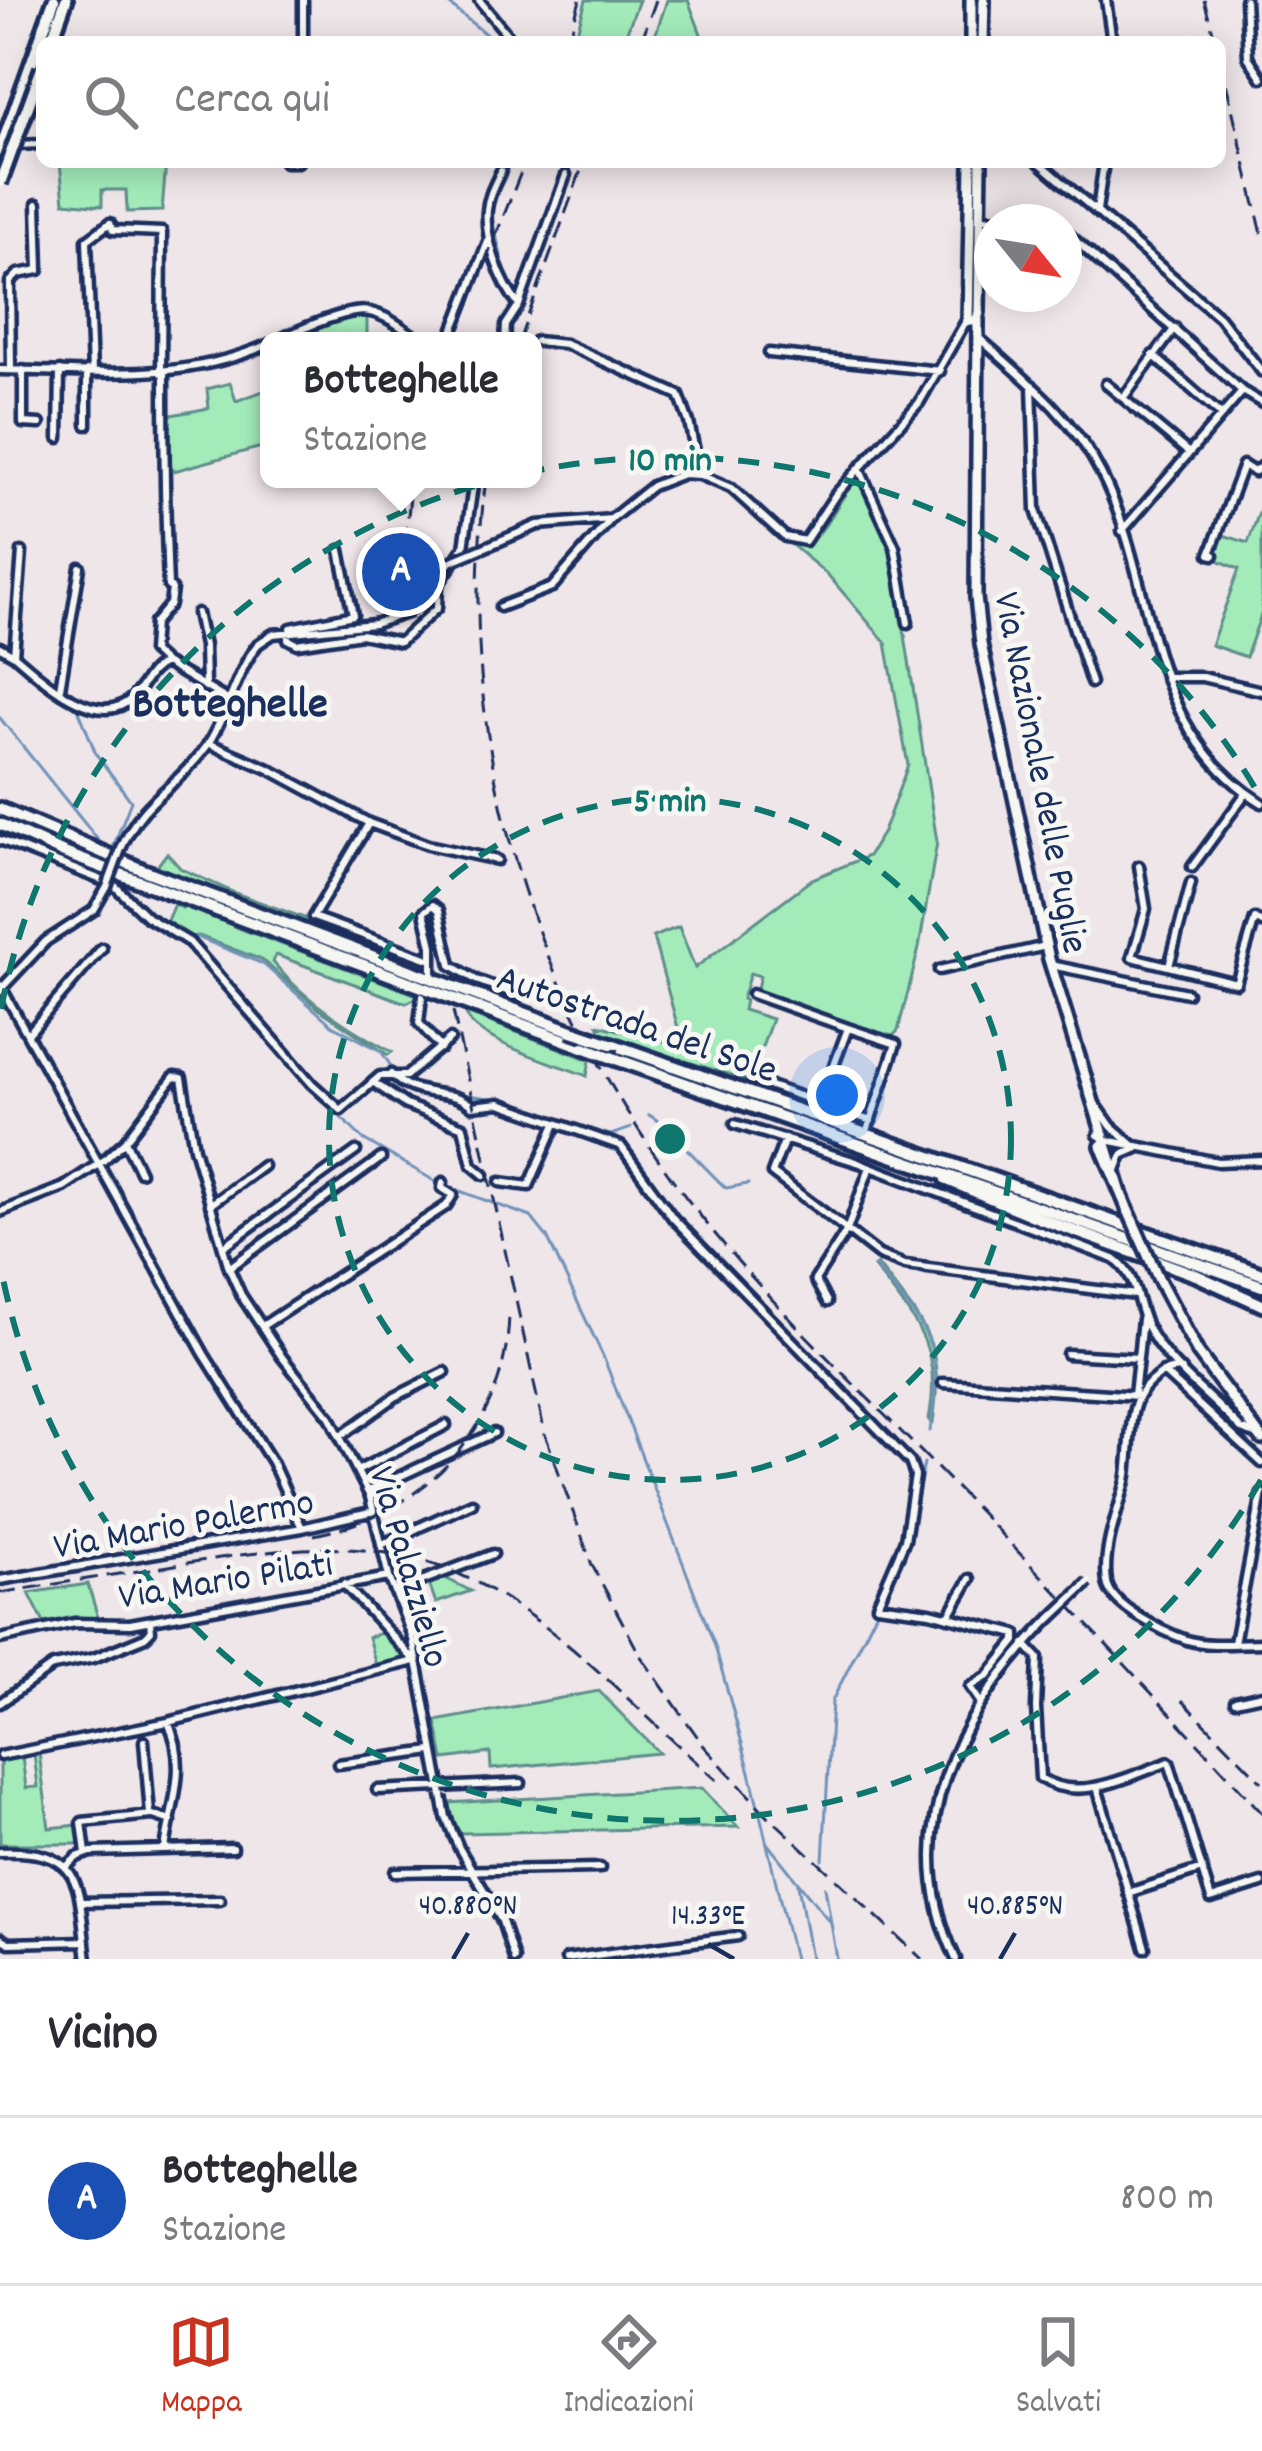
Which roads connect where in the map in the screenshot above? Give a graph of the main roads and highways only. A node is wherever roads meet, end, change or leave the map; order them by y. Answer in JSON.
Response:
{"nodes":[{"id":1,"x":60,"y":0,"type":"edge"},
{"id":2,"x":971,"y":0,"type":"edge"},
{"id":3,"x":984,"y":0,"type":"edge"},
{"id":4,"x":46,"y":36,"type":"edge"},
{"id":5,"x":49,"y":36,"type":"edge"},
{"id":6,"x":971,"y":36,"type":"edge"},
{"id":7,"x":983,"y":36,"type":"edge"},
{"id":8,"x":36,"y":63,"type":"edge"},
{"id":9,"x":36,"y":84,"type":"edge"},
{"id":10,"x":4,"y":148,"type":"edge"},
{"id":11,"x":970,"y":168,"type":"edge"},
{"id":12,"x":981,"y":168,"type":"edge"},
{"id":13,"x":0,"y":183,"type":"edge"},
{"id":14,"x":981,"y":204,"type":"edge"},
{"id":15,"x":974,"y":295,"type":"joint"},
{"id":16,"x":1,"y":821,"type":"edge"},
{"id":17,"x":1085,"y":1077,"type":"junction"},
{"id":18,"x":1102,"y":1139,"type":"junction"},
{"id":19,"x":934,"y":1172,"type":"junction"},
{"id":20,"x":1121,"y":1193,"type":"junction"},
{"id":21,"x":1262,"y":1274,"type":"edge"},
{"id":22,"x":1262,"y":1286,"type":"edge"},
{"id":23,"x":1262,"y":1305,"type":"edge"},
{"id":24,"x":1259,"y":1432,"type":"edge"}],
"edges":[{"from":1,"to":4,"type":"highway"},
{"from":1,"to":5,"type":"highway"},
{"from":2,"to":6,"type":"main road"},
{"from":3,"to":7,"type":"main road"},
{"from":8,"to":10,"type":"highway"},
{"from":9,"to":13,"type":"highway","bridge":true},
{"from":11,"to":15,"type":"main road"},
{"from":12,"to":14,"type":"main road"},
{"from":15,"to":17,"type":"main road","name":"Via Nazionale delle Puglie"},
{"from":16,"to":19,"type":"highway","name":"Autostrada del Sole","bridge":true},
{"from":16,"to":21,"type":"highway","name":"Autostrada del Sole","bridge":true},
{"from":17,"to":18,"type":"main road","name":"Via Nazionale delle Puglie"},
{"from":17,"to":18,"type":"main road","name":"Via Nazionale delle Puglie"},
{"from":18,"to":20,"type":"main road","name":"Via Nazionale delle Puglie"},
{"from":18,"to":20,"type":"main road","name":"Via Nazionale delle Puglie"},
{"from":19,"to":22,"type":"highway","name":"Autostrada del Sole"},
{"from":19,"to":23,"type":"highway"},
{"from":20,"to":24,"type":"main road","name":"Via Nazionale delle Puglie","bridge":true}]}
